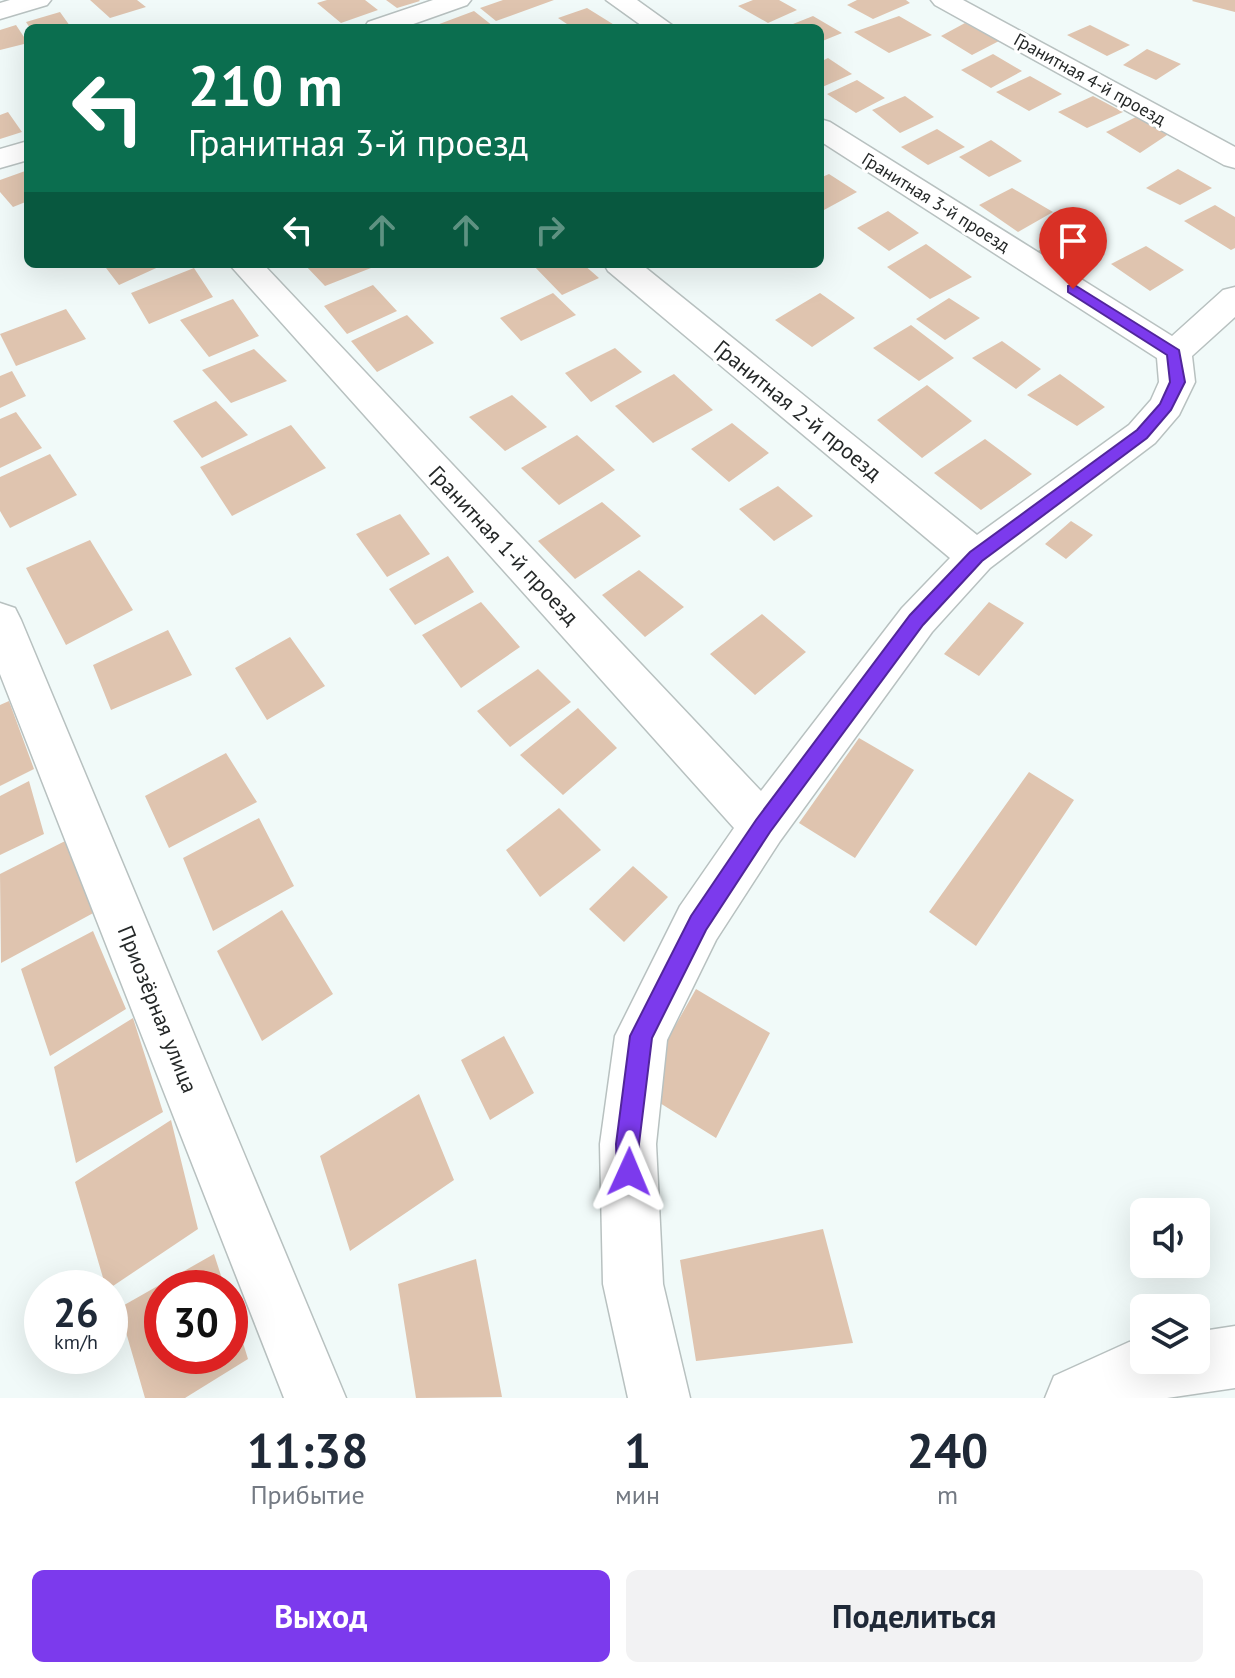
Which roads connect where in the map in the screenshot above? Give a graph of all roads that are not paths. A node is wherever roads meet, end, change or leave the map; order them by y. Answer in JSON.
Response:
{"nodes":[{"id":1,"x":38,"y":0,"type":"edge"},
{"id":2,"x":458,"y":0,"type":"edge"},
{"id":3,"x":619,"y":0,"type":"edge"},
{"id":4,"x":944,"y":0,"type":"edge"},
{"id":5,"x":0,"y":11,"type":"edge"},
{"id":6,"x":389,"y":24,"type":"edge"},
{"id":7,"x":657,"y":24,"type":"edge"},
{"id":8,"x":824,"y":131,"type":"edge"},
{"id":9,"x":24,"y":151,"type":"edge"},
{"id":10,"x":0,"y":159,"type":"edge"},
{"id":11,"x":1235,"y":159,"type":"edge"},
{"id":12,"x":249,"y":268,"type":"edge"},
{"id":13,"x":625,"y":268,"type":"edge"},
{"id":14,"x":1235,"y":298,"type":"edge"},
{"id":15,"x":1174,"y":353,"type":"junction"},
{"id":16,"x":976,"y":557,"type":"junction"},
{"id":17,"x":0,"y":620,"type":"edge"},
{"id":18,"x":763,"y":826,"type":"junction"},
{"id":19,"x":1235,"y":1357,"type":"edge"},
{"id":20,"x":315,"y":1398,"type":"edge"},
{"id":21,"x":659,"y":1398,"type":"edge"},
{"id":22,"x":1076,"y":1398,"type":"edge"}],
"edges":[{"from":1,"to":5,"type":"street"},
{"from":2,"to":6,"type":"street"},
{"from":3,"to":7,"type":"street"},
{"from":4,"to":11,"type":"street","name":"Гранитная 4-й проезд"},
{"from":8,"to":15,"type":"street","name":"Гранитная 3-й проезд"},
{"from":9,"to":10,"type":"street"},
{"from":12,"to":18,"type":"street","name":"Гранитная 1-й проезд"},
{"from":13,"to":16,"type":"street","name":"Гранитная 2-й проезд"},
{"from":14,"to":15,"type":"street"},
{"from":15,"to":16,"type":"street"},
{"from":16,"to":18,"type":"street"},
{"from":17,"to":20,"type":"street","name":"Приозёрная улица"},
{"from":18,"to":21,"type":"street"},
{"from":19,"to":22,"type":"street"}]}
